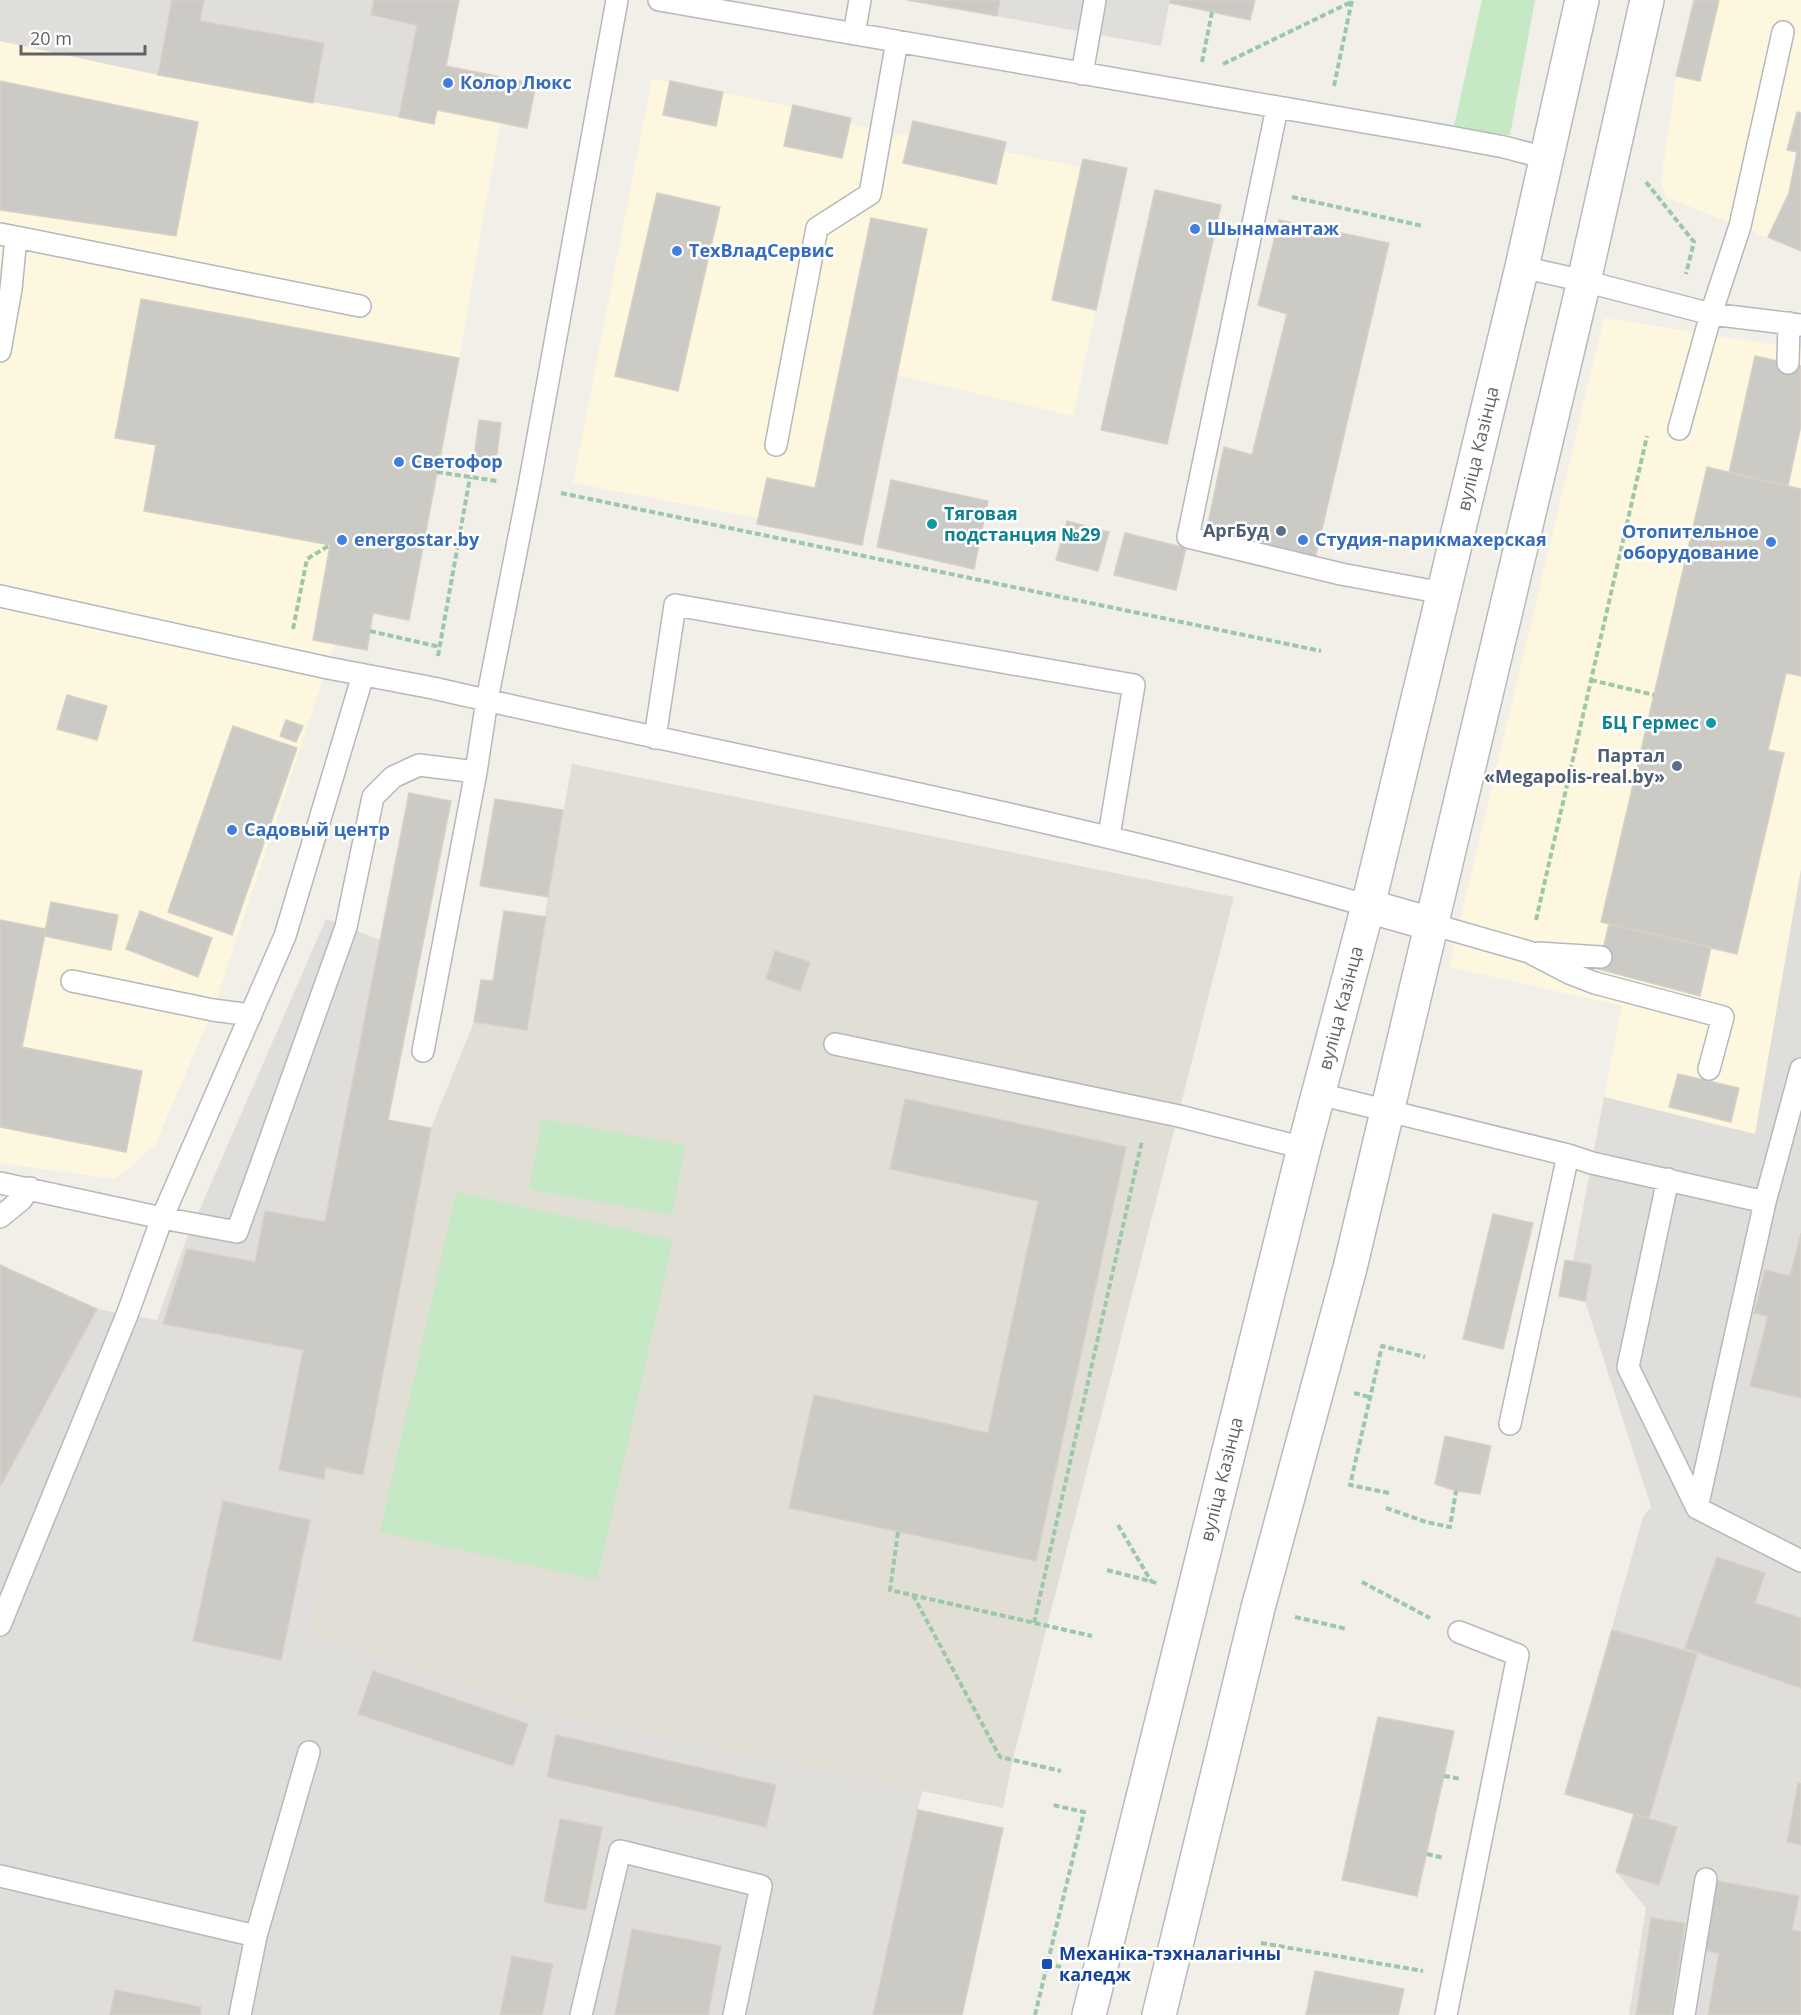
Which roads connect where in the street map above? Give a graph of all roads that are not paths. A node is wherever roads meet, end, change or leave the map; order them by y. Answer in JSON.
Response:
{"nodes":[{"id":1,"x":659,"y":0,"type":"edge"},
{"id":2,"x":860,"y":0,"type":"edge"},
{"id":3,"x":1095,"y":0,"type":"edge"},
{"id":4,"x":1582,"y":0,"type":"edge"},
{"id":5,"x":1647,"y":0,"type":"edge"},
{"id":6,"x":612,"y":1,"type":"edge"},
{"id":7,"x":1783,"y":32,"type":"dead end"},
{"id":8,"x":854,"y":34,"type":"junction"},
{"id":9,"x":897,"y":41,"type":"junction"},
{"id":10,"x":1082,"y":74,"type":"junction"},
{"id":11,"x":1277,"y":108,"type":"junction"},
{"id":12,"x":1546,"y":158,"type":"junction"},
{"id":13,"x":8,"y":236,"type":"edge"},
{"id":14,"x":1522,"y":267,"type":"junction"},
{"id":15,"x":1584,"y":281,"type":"junction"},
{"id":16,"x":360,"y":306,"type":"dead end"},
{"id":17,"x":1711,"y":314,"type":"junction"},
{"id":18,"x":1795,"y":324,"type":"edge"},
{"id":19,"x":0,"y":351,"type":"edge"},
{"id":20,"x":1788,"y":363,"type":"dead end"},
{"id":21,"x":1679,"y":429,"type":"dead end"},
{"id":22,"x":776,"y":445,"type":"dead end"},
{"id":23,"x":1443,"y":593,"type":"junction"},
{"id":24,"x":0,"y":596,"type":"edge"},
{"id":25,"x":363,"y":675,"type":"junction"},
{"id":26,"x":487,"y":700,"type":"junction"},
{"id":27,"x":655,"y":738,"type":"junction"},
{"id":28,"x":476,"y":772,"type":"junction"},
{"id":29,"x":1109,"y":836,"type":"junction"},
{"id":30,"x":1368,"y":906,"type":"junction"},
{"id":31,"x":1431,"y":924,"type":"junction"},
{"id":32,"x":1529,"y":952,"type":"junction"},
{"id":33,"x":1601,"y":957,"type":"dead end"},
{"id":34,"x":72,"y":981,"type":"dead end"},
{"id":35,"x":251,"y":1015,"type":"junction"},
{"id":36,"x":835,"y":1044,"type":"dead end"},
{"id":37,"x":423,"y":1050,"type":"dead end"},
{"id":38,"x":1710,"y":1069,"type":"dead end"},
{"id":39,"x":1801,"y":1069,"type":"edge"},
{"id":40,"x":1319,"y":1094,"type":"junction"},
{"id":41,"x":1388,"y":1109,"type":"junction"},
{"id":42,"x":1304,"y":1148,"type":"junction"},
{"id":43,"x":1568,"y":1155,"type":"junction"},
{"id":44,"x":1668,"y":1179,"type":"junction"},
{"id":45,"x":0,"y":1183,"type":"edge"},
{"id":46,"x":30,"y":1188,"type":"junction"},
{"id":47,"x":1765,"y":1202,"type":"junction"},
{"id":48,"x":0,"y":1217,"type":"edge"},
{"id":49,"x":162,"y":1218,"type":"junction"},
{"id":50,"x":1510,"y":1424,"type":"dead end"},
{"id":51,"x":1697,"y":1508,"type":"junction"},
{"id":52,"x":1801,"y":1561,"type":"edge"},
{"id":53,"x":0,"y":1626,"type":"edge"},
{"id":54,"x":1459,"y":1632,"type":"road end"},
{"id":55,"x":309,"y":1752,"type":"dead end"},
{"id":56,"x":0,"y":1876,"type":"edge"},
{"id":57,"x":1706,"y":1880,"type":"dead end"},
{"id":58,"x":256,"y":1936,"type":"junction"},
{"id":59,"x":240,"y":2015,"type":"edge"},
{"id":60,"x":581,"y":2015,"type":"edge"},
{"id":61,"x":734,"y":2015,"type":"edge"},
{"id":62,"x":1089,"y":2015,"type":"edge"},
{"id":63,"x":1159,"y":2015,"type":"edge"},
{"id":64,"x":1446,"y":2015,"type":"edge"},
{"id":65,"x":1684,"y":2015,"type":"edge"}],
"edges":[{"from":1,"to":8,"type":"lane"},
{"from":2,"to":8,"type":"lane"},
{"from":3,"to":10,"type":"lane"},
{"from":4,"to":12,"type":"main road","name":"вуліца Казінца"},
{"from":5,"to":15,"type":"main road"},
{"from":6,"to":26,"type":"lane"},
{"from":7,"to":17,"type":"lane"},
{"from":8,"to":9,"type":"lane"},
{"from":9,"to":10,"type":"lane"},
{"from":9,"to":22,"type":"lane"},
{"from":10,"to":11,"type":"lane"},
{"from":11,"to":12,"type":"lane"},
{"from":11,"to":23,"type":"lane"},
{"from":12,"to":14,"type":"main road","name":"вуліца Казінца"},
{"from":13,"to":16,"type":"lane"},
{"from":13,"to":19,"type":"lane"},
{"from":14,"to":15,"type":"lane"},
{"from":14,"to":23,"type":"main road","name":"вуліца Казінца"},
{"from":15,"to":17,"type":"lane"},
{"from":15,"to":31,"type":"main road"},
{"from":17,"to":18,"type":"lane"},
{"from":17,"to":21,"type":"lane"},
{"from":18,"to":20,"type":"lane"},
{"from":23,"to":30,"type":"main road","name":"вуліца Казінца"},
{"from":24,"to":25,"type":"lane"},
{"from":25,"to":26,"type":"lane"},
{"from":25,"to":35,"type":"lane"},
{"from":26,"to":27,"type":"lane"},
{"from":26,"to":28,"type":"lane"},
{"from":27,"to":29,"type":"lane"},
{"from":27,"to":29,"type":"lane"},
{"from":28,"to":37,"type":"lane"},
{"from":28,"to":49,"type":"lane"},
{"from":29,"to":30,"type":"lane"},
{"from":30,"to":31,"type":"main road"},
{"from":30,"to":40,"type":"main road","name":"вуліца Казінца"},
{"from":31,"to":32,"type":"lane"},
{"from":31,"to":41,"type":"main road"},
{"from":32,"to":33,"type":"lane"},
{"from":32,"to":38,"type":"lane"},
{"from":34,"to":35,"type":"lane"},
{"from":35,"to":49,"type":"lane"},
{"from":36,"to":42,"type":"lane"},
{"from":39,"to":47,"type":"lane"},
{"from":40,"to":41,"type":"lane"},
{"from":40,"to":42,"type":"main road","name":"вуліца Казінца"},
{"from":41,"to":43,"type":"lane"},
{"from":41,"to":63,"type":"main road"},
{"from":42,"to":62,"type":"main road","name":"вуліца Казінца"},
{"from":43,"to":44,"type":"lane"},
{"from":43,"to":50,"type":"lane"},
{"from":44,"to":47,"type":"lane"},
{"from":44,"to":51,"type":"lane"},
{"from":45,"to":46,"type":"lane"},
{"from":46,"to":48,"type":"lane"},
{"from":46,"to":49,"type":"lane"},
{"from":47,"to":51,"type":"lane"},
{"from":49,"to":53,"type":"lane"},
{"from":51,"to":52,"type":"lane"},
{"from":54,"to":64,"type":"lane"},
{"from":55,"to":58,"type":"lane"},
{"from":56,"to":58,"type":"lane"},
{"from":57,"to":65,"type":"lane"},
{"from":58,"to":59,"type":"lane"},
{"from":60,"to":61,"type":"lane"}]}
